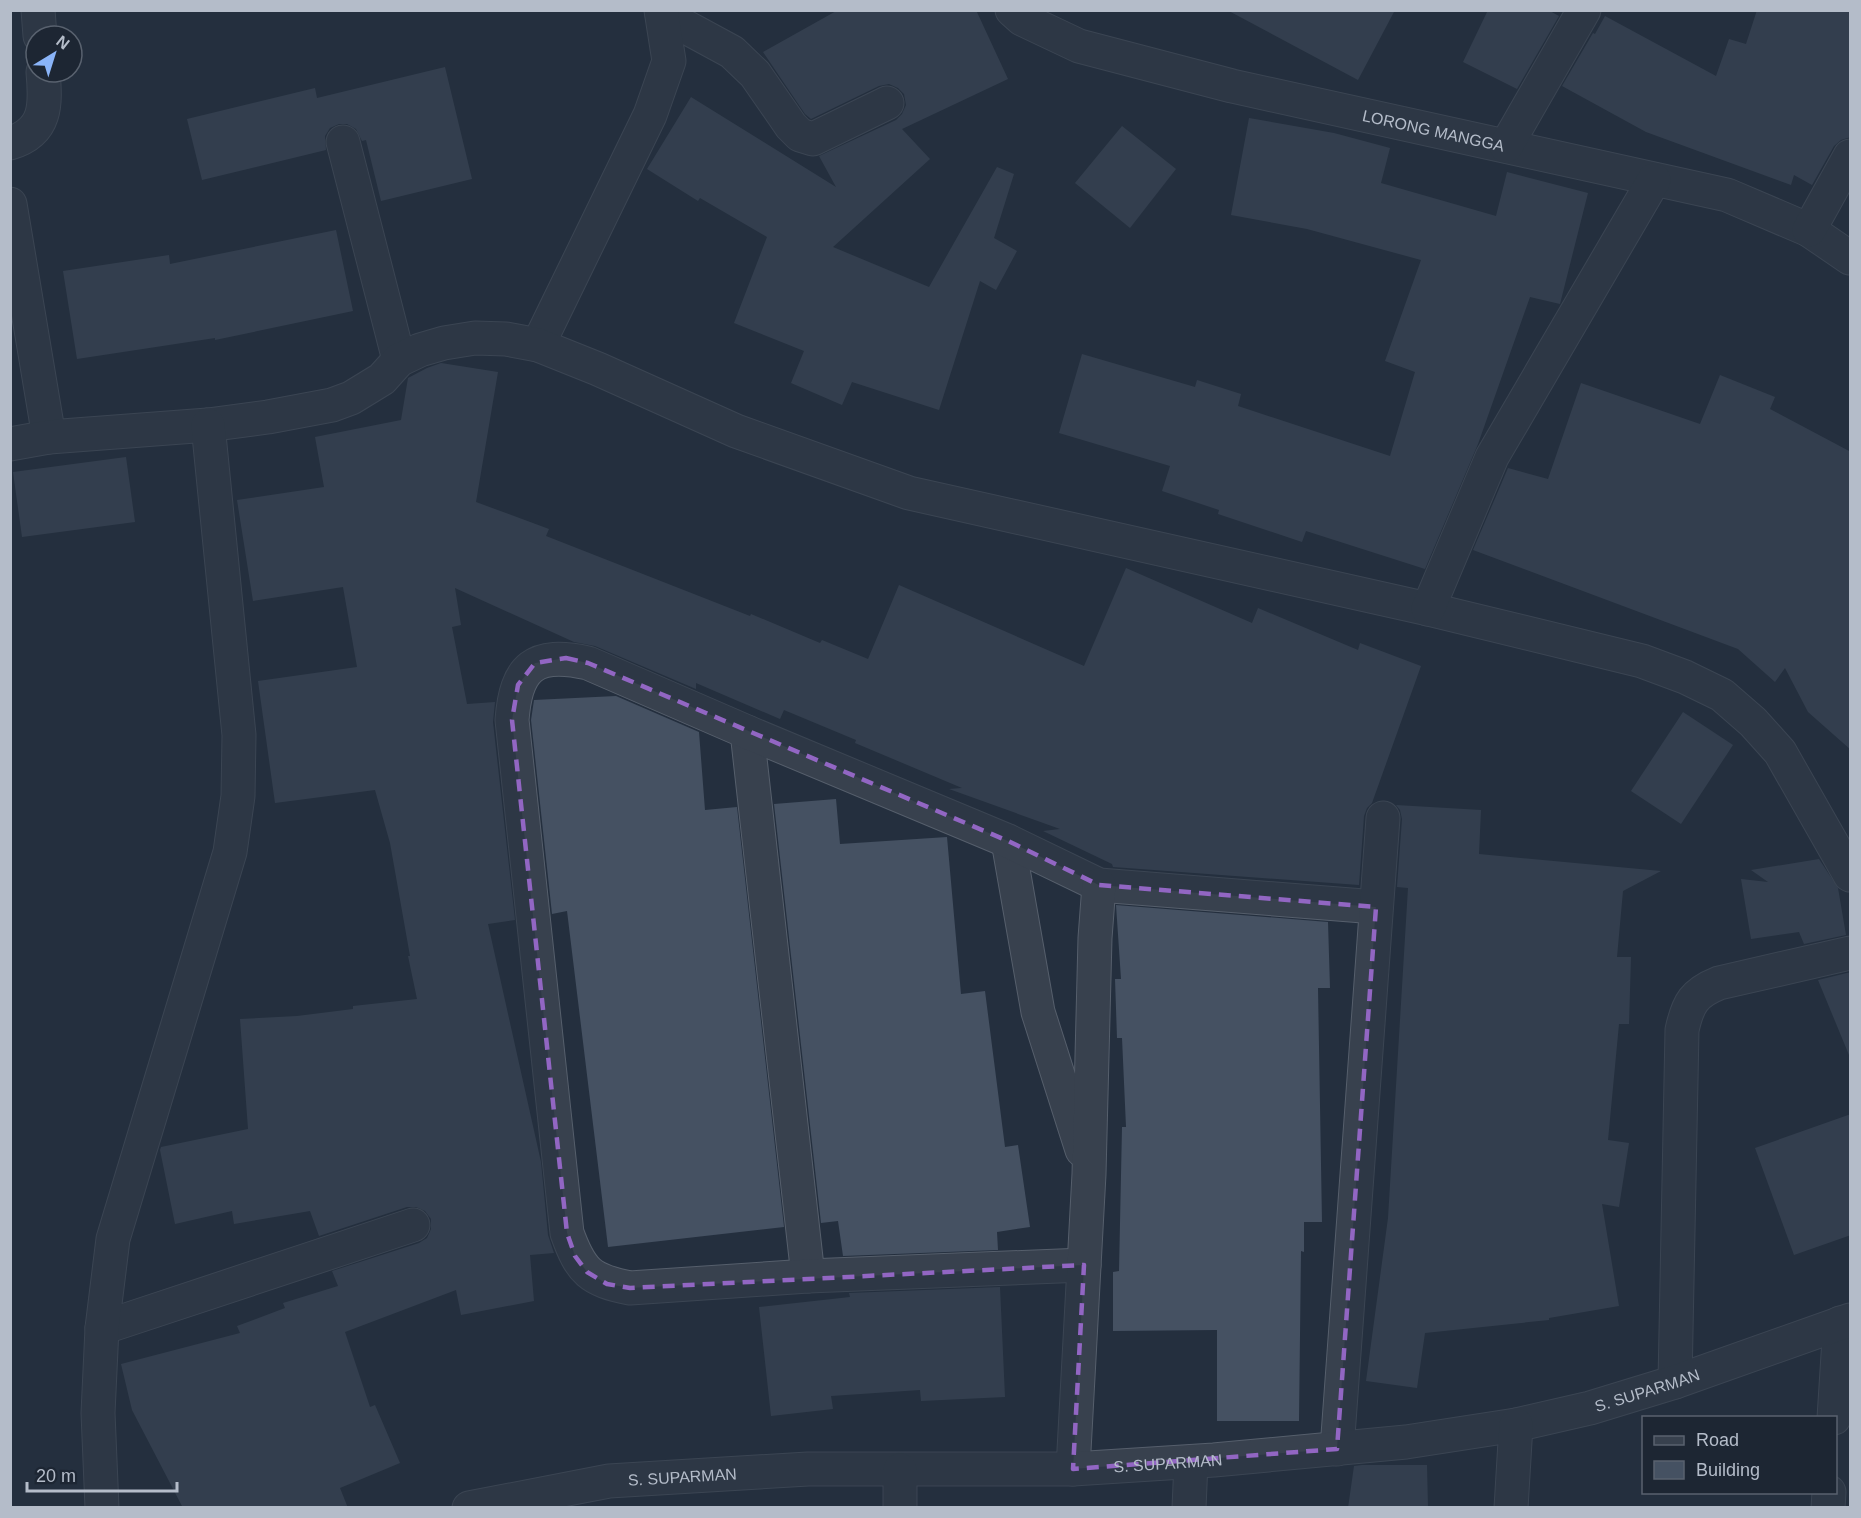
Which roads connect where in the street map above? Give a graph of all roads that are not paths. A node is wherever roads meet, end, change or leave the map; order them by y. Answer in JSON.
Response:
{"nodes":[{"id":1,"x":1584,"y":10,"type":"edge"},
{"id":2,"x":662,"y":12,"type":"edge"},
{"id":3,"x":1023,"y":13,"type":"edge"},
{"id":4,"x":44,"y":84,"type":"edge"},
{"id":5,"x":887,"y":103,"type":"dead end"},
{"id":6,"x":343,"y":142,"type":"dead end"},
{"id":7,"x":10,"y":143,"type":"edge"},
{"id":8,"x":1506,"y":146,"type":"junction"},
{"id":9,"x":1851,"y":156,"type":"edge"},
{"id":10,"x":1654,"y":180,"type":"junction"},
{"id":11,"x":10,"y":204,"type":"edge"},
{"id":12,"x":1809,"y":230,"type":"junction"},
{"id":13,"x":1851,"y":258,"type":"edge"},
{"id":14,"x":538,"y":345,"type":"junction"},
{"id":15,"x":399,"y":360,"type":"junction"},
{"id":16,"x":208,"y":425,"type":"junction"},
{"id":17,"x":49,"y":437,"type":"junction"},
{"id":18,"x":10,"y":444,"type":"edge"},
{"id":19,"x":1428,"y":609,"type":"junction"},
{"id":20,"x":747,"y":732,"type":"junction"},
{"id":21,"x":1383,"y":818,"type":"dead end"},
{"id":22,"x":1008,"y":841,"type":"junction"},
{"id":23,"x":1851,"y":874,"type":"edge"},
{"id":24,"x":1099,"y":885,"type":"junction"},
{"id":25,"x":1376,"y":907,"type":"junction"},
{"id":26,"x":1851,"y":953,"type":"edge"},
{"id":27,"x":1089,"y":1174,"type":"junction"},
{"id":28,"x":413,"y":1225,"type":"dead end"},
{"id":29,"x":1084,"y":1265,"type":"junction"},
{"id":30,"x":808,"y":1275,"type":"junction"},
{"id":31,"x":1845,"y":1322,"type":"edge"},
{"id":32,"x":102,"y":1328,"type":"junction"},
{"id":33,"x":1675,"y":1382,"type":"junction"},
{"id":34,"x":1834,"y":1416,"type":"edge"},
{"id":35,"x":1516,"y":1425,"type":"junction"},
{"id":36,"x":1337,"y":1449,"type":"junction"},
{"id":37,"x":1191,"y":1462,"type":"junction"},
{"id":38,"x":1072,"y":1469,"type":"junction"},
{"id":39,"x":900,"y":1470,"type":"junction"},
{"id":40,"x":472,"y":1507,"type":"edge"},
{"id":41,"x":102,"y":1508,"type":"edge"},
{"id":42,"x":900,"y":1508,"type":"edge"},
{"id":43,"x":1189,"y":1508,"type":"edge"},
{"id":44,"x":1511,"y":1508,"type":"edge"}],
"edges":[{"from":1,"to":8,"type":"street"},
{"from":2,"to":5,"type":"street"},
{"from":2,"to":14,"type":"street"},
{"from":3,"to":8,"type":"street","name":"LORONG MANGGA"},
{"from":4,"to":7,"type":"street"},
{"from":6,"to":15,"type":"street"},
{"from":8,"to":10,"type":"street","name":"LORONG MANGGA"},
{"from":9,"to":12,"type":"street"},
{"from":10,"to":12,"type":"street","name":"LORONG MANGGA"},
{"from":10,"to":19,"type":"street"},
{"from":11,"to":17,"type":"street"},
{"from":12,"to":13,"type":"street","name":"LORONG MANGGA"},
{"from":14,"to":15,"type":"street"},
{"from":14,"to":19,"type":"street"},
{"from":15,"to":16,"type":"street"},
{"from":16,"to":17,"type":"street"},
{"from":16,"to":32,"type":"street"},
{"from":17,"to":18,"type":"street"},
{"from":19,"to":23,"type":"street"},
{"from":20,"to":22,"type":"street"},
{"from":20,"to":30,"type":"street"},
{"from":20,"to":30,"type":"street"},
{"from":21,"to":25,"type":"street"},
{"from":22,"to":24,"type":"street"},
{"from":22,"to":27,"type":"street"},
{"from":24,"to":25,"type":"street"},
{"from":24,"to":27,"type":"street"},
{"from":25,"to":36,"type":"street"},
{"from":26,"to":33,"type":"street"},
{"from":27,"to":29,"type":"street"},
{"from":28,"to":32,"type":"street"},
{"from":29,"to":30,"type":"street"},
{"from":29,"to":38,"type":"street"},
{"from":31,"to":33,"type":"street","name":"S. SUPARMAN"},
{"from":31,"to":34,"type":"street"},
{"from":32,"to":41,"type":"street"},
{"from":33,"to":35,"type":"street","name":"S. SUPARMAN"},
{"from":35,"to":36,"type":"street","name":"S. SUPARMAN"},
{"from":35,"to":44,"type":"street"},
{"from":36,"to":37,"type":"street","name":"S. SUPARMAN"},
{"from":37,"to":38,"type":"street","name":"S. SUPARMAN"},
{"from":37,"to":43,"type":"street"},
{"from":38,"to":39,"type":"street","name":"S. SUPARMAN"},
{"from":39,"to":40,"type":"street","name":"S. SUPARMAN"},
{"from":39,"to":42,"type":"street"}]}
